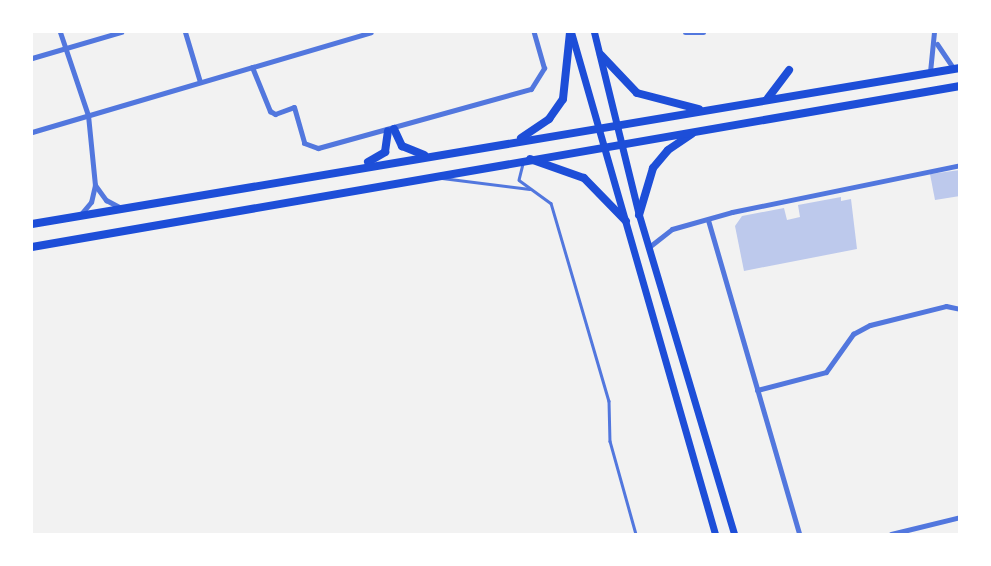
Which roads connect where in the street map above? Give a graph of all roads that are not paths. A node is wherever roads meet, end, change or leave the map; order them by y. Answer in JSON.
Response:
{"nodes":[{"id":1,"x":60,"y":32,"type":"edge"},
{"id":2,"x":121,"y":32,"type":"edge"},
{"id":3,"x":185,"y":32,"type":"edge"},
{"id":4,"x":371,"y":32,"type":"edge"},
{"id":5,"x":534,"y":32,"type":"edge"},
{"id":6,"x":570,"y":32,"type":"edge"},
{"id":7,"x":594,"y":32,"type":"edge"},
{"id":8,"x":685,"y":32,"type":"edge"},
{"id":9,"x":703,"y":32,"type":"edge"},
{"id":10,"x":934,"y":32,"type":"edge"},
{"id":11,"x":936,"y":41,"type":"junction"},
{"id":12,"x":67,"y":48,"type":"junction"},
{"id":13,"x":601,"y":55,"type":"junction"},
{"id":14,"x":32,"y":58,"type":"edge"},
{"id":15,"x":252,"y":67,"type":"junction"},
{"id":16,"x":957,"y":68,"type":"edge"},
{"id":17,"x":789,"y":69,"type":"dead end"},
{"id":18,"x":930,"y":72,"type":"junction"},
{"id":19,"x":201,"y":82,"type":"junction"},
{"id":20,"x":960,"y":86,"type":"edge"},
{"id":21,"x":768,"y":98,"type":"junction"},
{"id":22,"x":709,"y":110,"type":"junction"},
{"id":23,"x":88,"y":115,"type":"junction"},
{"id":24,"x":618,"y":125,"type":"junction"},
{"id":25,"x":600,"y":129,"type":"junction"},
{"id":26,"x":391,"y":130,"type":"junction"},
{"id":27,"x":698,"y":130,"type":"junction"},
{"id":28,"x":32,"y":132,"type":"edge"},
{"id":29,"x":514,"y":142,"type":"junction"},
{"id":30,"x":622,"y":144,"type":"junction"},
{"id":31,"x":605,"y":145,"type":"junction"},
{"id":32,"x":426,"y":156,"type":"junction"},
{"id":33,"x":527,"y":158,"type":"junction"},
{"id":34,"x":960,"y":165,"type":"edge"},
{"id":35,"x":360,"y":166,"type":"junction"},
{"id":36,"x":432,"y":175,"type":"junction"},
{"id":37,"x":95,"y":185,"type":"junction"},
{"id":38,"x":533,"y":189,"type":"junction"},
{"id":39,"x":123,"y":209,"type":"junction"},
{"id":40,"x":639,"y":215,"type":"junction"},
{"id":41,"x":79,"y":216,"type":"junction"},
{"id":42,"x":626,"y":220,"type":"junction"},
{"id":43,"x":708,"y":220,"type":"junction"},
{"id":44,"x":32,"y":223,"type":"edge"},
{"id":45,"x":32,"y":247,"type":"edge"},
{"id":46,"x":649,"y":247,"type":"junction"},
{"id":47,"x":960,"y":309,"type":"edge"},
{"id":48,"x":757,"y":390,"type":"junction"},
{"id":49,"x":960,"y":517,"type":"edge"},
{"id":50,"x":797,"y":533,"type":"edge"},
{"id":51,"x":636,"y":534,"type":"edge"},
{"id":52,"x":715,"y":534,"type":"edge"},
{"id":53,"x":734,"y":534,"type":"edge"},
{"id":54,"x":891,"y":534,"type":"edge"}],
"edges":[{"from":1,"to":12,"type":"street"},
{"from":2,"to":12,"type":"street"},
{"from":3,"to":19,"type":"street"},
{"from":4,"to":15,"type":"street"},
{"from":5,"to":26,"type":"street"},
{"from":6,"to":25,"type":"main road"},
{"from":6,"to":29,"type":"main road"},
{"from":7,"to":13,"type":"main road"},
{"from":8,"to":9,"type":"street"},
{"from":10,"to":11,"type":"street"},
{"from":11,"to":16,"type":"street"},
{"from":11,"to":18,"type":"street"},
{"from":12,"to":14,"type":"street"},
{"from":12,"to":23,"type":"street"},
{"from":13,"to":22,"type":"main road"},
{"from":13,"to":24,"type":"main road"},
{"from":15,"to":19,"type":"street"},
{"from":15,"to":26,"type":"street"},
{"from":16,"to":18,"type":"main road"},
{"from":17,"to":21,"type":"main road"},
{"from":18,"to":21,"type":"main road"},
{"from":19,"to":23,"type":"street"},
{"from":20,"to":27,"type":"main road"},
{"from":21,"to":22,"type":"main road"},
{"from":22,"to":24,"type":"main road"},
{"from":23,"to":28,"type":"street"},
{"from":23,"to":37,"type":"street"},
{"from":24,"to":25,"type":"main road"},
{"from":24,"to":30,"type":"main road"},
{"from":25,"to":29,"type":"main road"},
{"from":25,"to":31,"type":"main road"},
{"from":26,"to":32,"type":"main road"},
{"from":26,"to":35,"type":"main road"},
{"from":27,"to":30,"type":"main road"},
{"from":27,"to":40,"type":"main road"},
{"from":29,"to":32,"type":"main road"},
{"from":30,"to":31,"type":"main road"},
{"from":30,"to":40,"type":"main road"},
{"from":31,"to":33,"type":"main road"},
{"from":31,"to":42,"type":"main road"},
{"from":32,"to":35,"type":"main road"},
{"from":33,"to":36,"type":"main road"},
{"from":33,"to":38,"type":"lane"},
{"from":33,"to":42,"type":"main road"},
{"from":34,"to":43,"type":"street"},
{"from":35,"to":39,"type":"main road"},
{"from":36,"to":38,"type":"lane"},
{"from":36,"to":45,"type":"main road"},
{"from":37,"to":39,"type":"street"},
{"from":37,"to":41,"type":"street"},
{"from":38,"to":51,"type":"lane"},
{"from":39,"to":41,"type":"main road"},
{"from":40,"to":46,"type":"main road"},
{"from":41,"to":44,"type":"main road"},
{"from":42,"to":52,"type":"main road"},
{"from":43,"to":46,"type":"street"},
{"from":43,"to":48,"type":"street"},
{"from":46,"to":53,"type":"main road"},
{"from":47,"to":48,"type":"street"},
{"from":48,"to":50,"type":"street"},
{"from":49,"to":54,"type":"street"}]}
